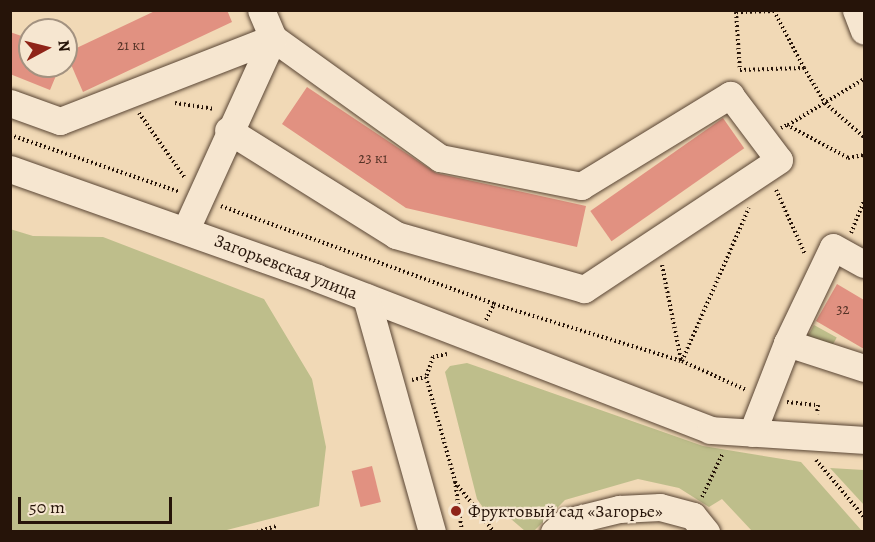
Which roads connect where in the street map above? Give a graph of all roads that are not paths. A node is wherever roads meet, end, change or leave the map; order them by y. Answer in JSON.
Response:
{"nodes":[{"id":1,"x":261,"y":10,"type":"edge"},
{"id":2,"x":856,"y":10,"type":"edge"},
{"id":3,"x":864,"y":31,"type":"edge"},
{"id":4,"x":273,"y":38,"type":"junction"},
{"id":5,"x":10,"y":103,"type":"edge"},
{"id":6,"x":232,"y":121,"type":"junction"},
{"id":7,"x":10,"y":169,"type":"edge"},
{"id":8,"x":186,"y":230,"type":"junction"},
{"id":9,"x":854,"y":259,"type":"edge"},
{"id":10,"x":366,"y":297,"type":"junction"},
{"id":11,"x":787,"y":343,"type":"junction"},
{"id":12,"x":864,"y":368,"type":"edge"},
{"id":13,"x":752,"y":433,"type":"junction"},
{"id":14,"x":864,"y":440,"type":"edge"},
{"id":15,"x":699,"y":524,"type":"edge"},
{"id":16,"x":432,"y":531,"type":"edge"},
{"id":17,"x":554,"y":531,"type":"edge"}],
"edges":[{"from":1,"to":4,"type":"street"},
{"from":2,"to":3,"type":"street"},
{"from":4,"to":5,"type":"street"},
{"from":4,"to":6,"type":"street"},
{"from":4,"to":6,"type":"street"},
{"from":6,"to":8,"type":"street"},
{"from":7,"to":8,"type":"street","name":"Загорьевская улица"},
{"from":8,"to":10,"type":"street","name":"Загорьевская улица"},
{"from":9,"to":11,"type":"street"},
{"from":10,"to":13,"type":"street"},
{"from":10,"to":16,"type":"street","name":"Загорьевская улица"},
{"from":11,"to":12,"type":"street"},
{"from":11,"to":13,"type":"street"},
{"from":13,"to":14,"type":"street"},
{"from":15,"to":17,"type":"street"}]}
